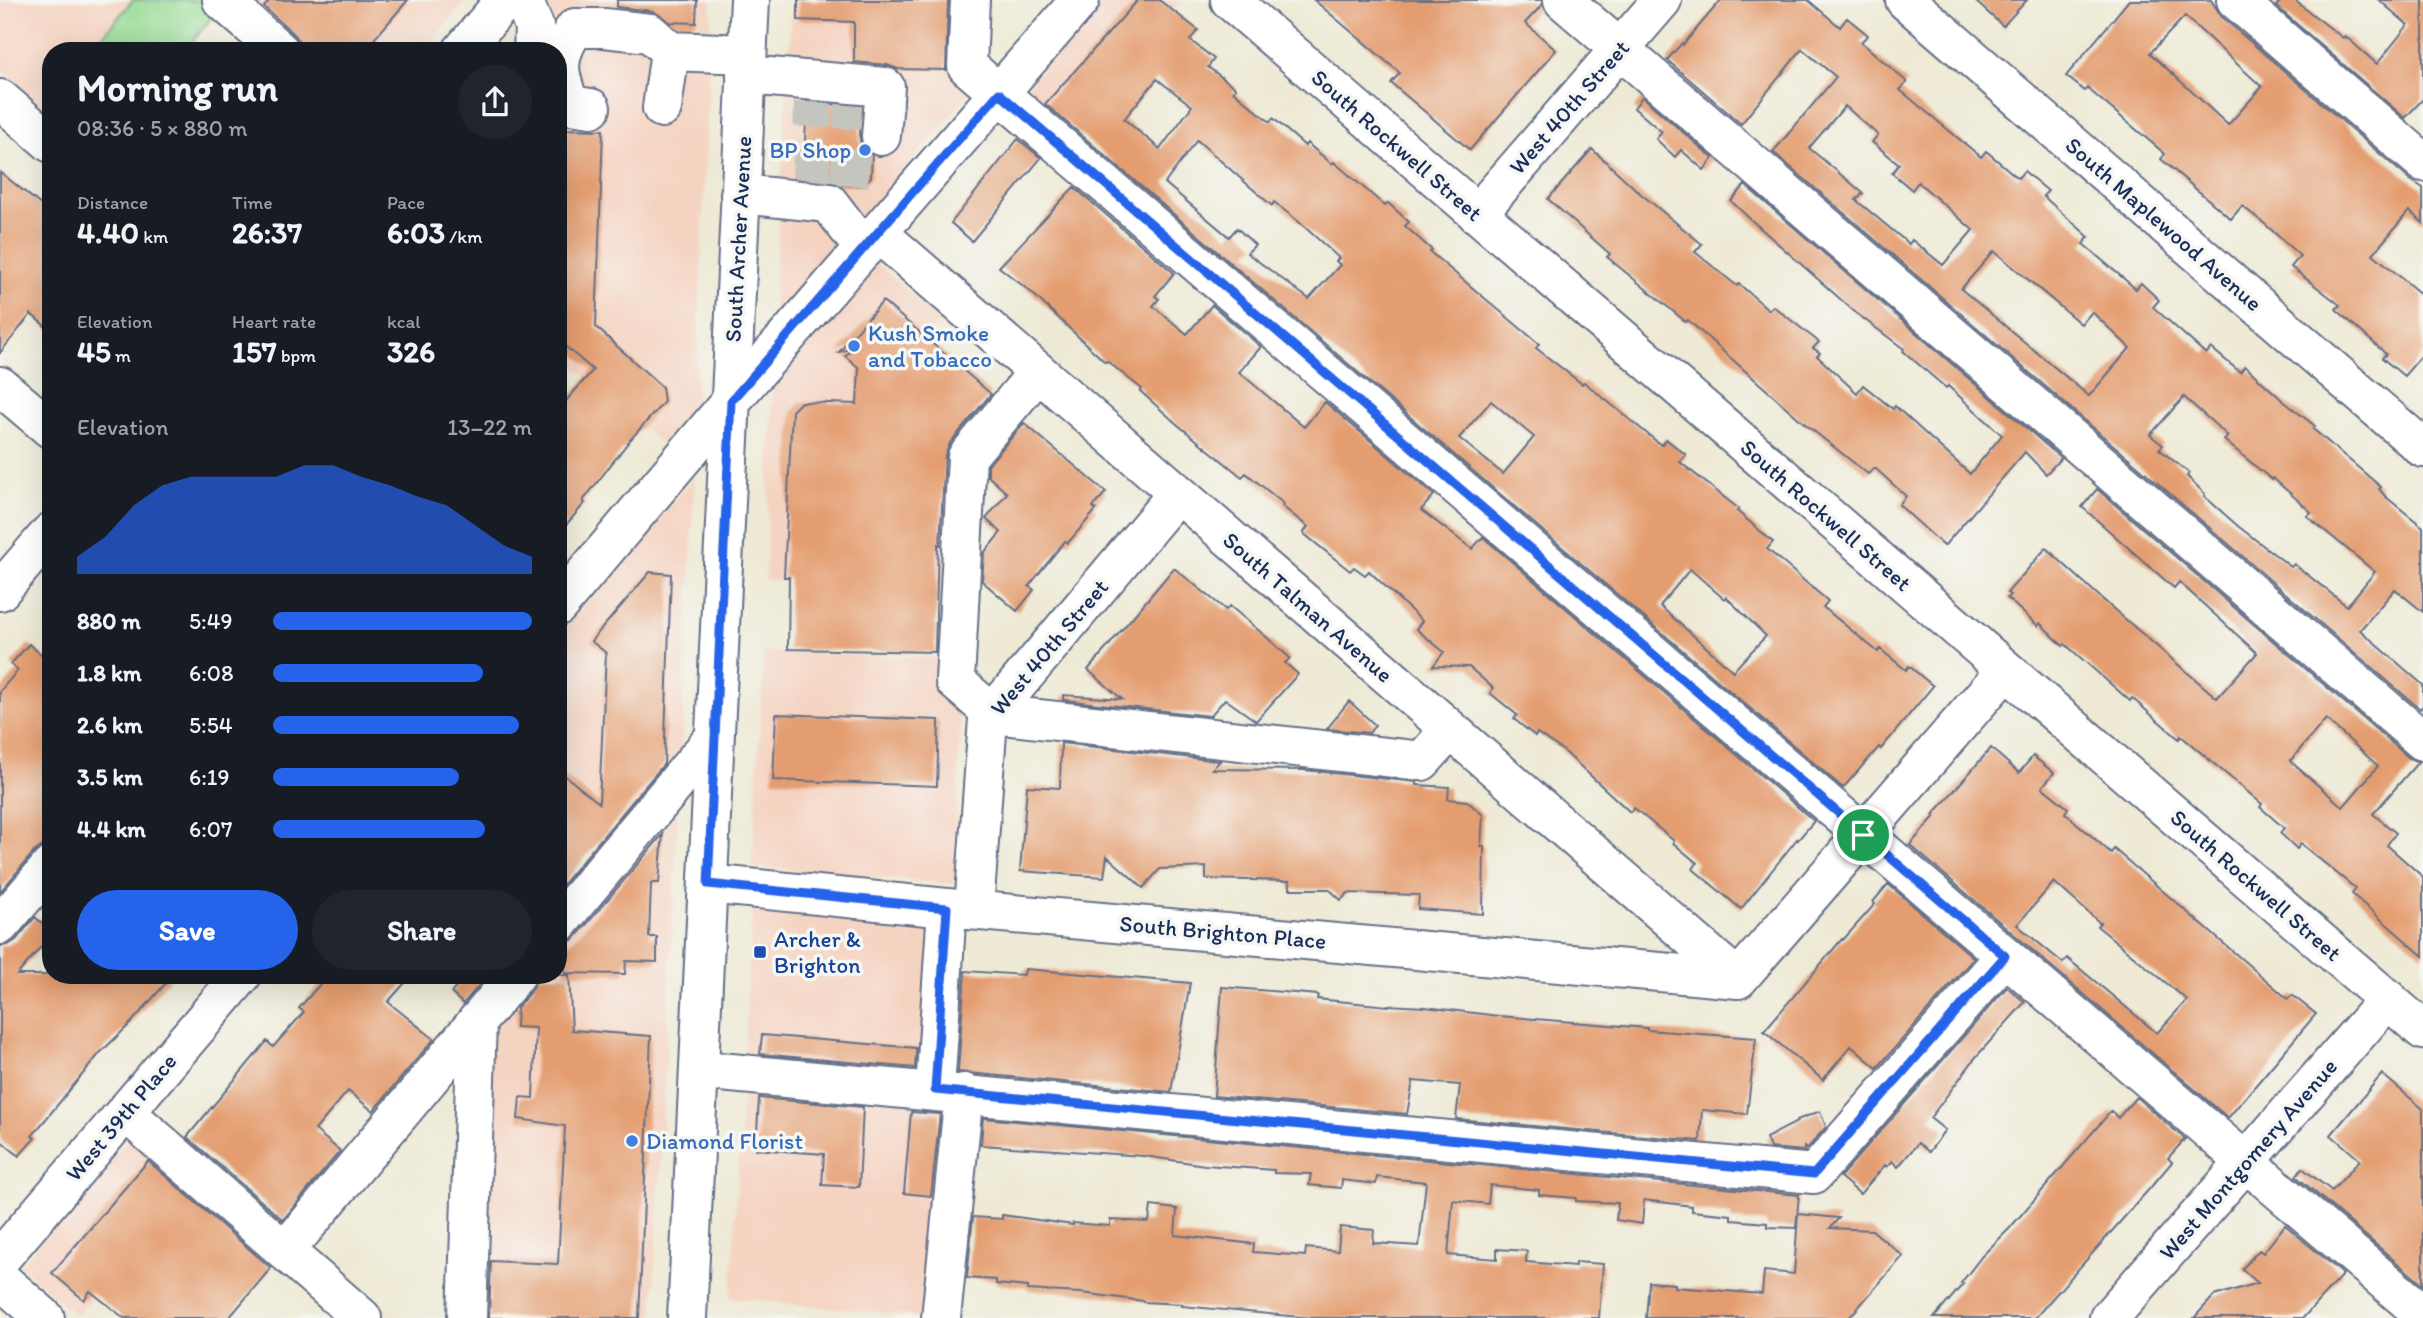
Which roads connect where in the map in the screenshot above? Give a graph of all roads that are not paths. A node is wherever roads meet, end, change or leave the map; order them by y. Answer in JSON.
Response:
{"nodes":[{"id":1,"x":222,"y":0,"type":"edge"},
{"id":2,"x":505,"y":0,"type":"edge"},
{"id":3,"x":523,"y":0,"type":"edge"},
{"id":4,"x":750,"y":0,"type":"edge"},
{"id":5,"x":970,"y":0,"type":"edge"},
{"id":6,"x":1080,"y":0,"type":"edge"},
{"id":7,"x":1230,"y":0,"type":"edge"},
{"id":8,"x":1563,"y":0,"type":"edge"},
{"id":9,"x":1662,"y":0,"type":"edge"},
{"id":10,"x":1905,"y":0,"type":"edge"},
{"id":11,"x":2236,"y":0,"type":"edge"},
{"id":12,"x":270,"y":42,"type":"edge"},
{"id":13,"x":470,"y":42,"type":"edge"},
{"id":14,"x":533,"y":42,"type":"edge"},
{"id":15,"x":566,"y":42,"type":"edge"},
{"id":16,"x":1620,"y":48,"type":"junction"},
{"id":17,"x":670,"y":51,"type":"junction"},
{"id":18,"x":747,"y":65,"type":"junction"},
{"id":19,"x":999,"y":93,"type":"junction"},
{"id":20,"x":567,"y":97,"type":"edge"},
{"id":21,"x":0,"y":99,"type":"edge"},
{"id":22,"x":591,"y":108,"type":"dead end"},
{"id":23,"x":662,"y":108,"type":"dead end"},
{"id":24,"x":42,"y":135,"type":"edge"},
{"id":25,"x":881,"y":136,"type":"tunnel mouth"},
{"id":26,"x":2423,"y":162,"type":"edge"},
{"id":27,"x":740,"y":194,"type":"junction"},
{"id":28,"x":1477,"y":214,"type":"junction"},
{"id":29,"x":871,"y":241,"type":"junction"},
{"id":30,"x":1038,"y":372,"type":"junction"},
{"id":31,"x":0,"y":386,"type":"edge"},
{"id":32,"x":731,"y":401,"type":"junction"},
{"id":33,"x":42,"y":421,"type":"edge"},
{"id":34,"x":2423,"y":448,"type":"edge"},
{"id":35,"x":1177,"y":494,"type":"junction"},
{"id":36,"x":42,"y":542,"type":"edge"},
{"id":37,"x":0,"y":591,"type":"edge"},
{"id":38,"x":567,"y":595,"type":"edge"},
{"id":39,"x":2006,"y":670,"type":"junction"},
{"id":40,"x":993,"y":714,"type":"junction"},
{"id":41,"x":1450,"y":730,"type":"junction"},
{"id":42,"x":714,"y":738,"type":"junction"},
{"id":43,"x":2423,"y":741,"type":"edge"},
{"id":44,"x":1863,"y":835,"type":"junction"},
{"id":45,"x":42,"y":876,"type":"edge"},
{"id":46,"x":708,"y":884,"type":"junction"},
{"id":47,"x":961,"y":909,"type":"junction"},
{"id":48,"x":567,"y":913,"type":"edge"},
{"id":49,"x":0,"y":925,"type":"edge"},
{"id":50,"x":2005,"y":956,"type":"junction"},
{"id":51,"x":1738,"y":979,"type":"junction"},
{"id":52,"x":235,"y":984,"type":"edge"},
{"id":53,"x":508,"y":984,"type":"edge"},
{"id":54,"x":2388,"y":999,"type":"junction"},
{"id":55,"x":477,"y":1021,"type":"junction"},
{"id":56,"x":2423,"y":1030,"type":"edge"},
{"id":57,"x":699,"y":1070,"type":"junction"},
{"id":58,"x":950,"y":1092,"type":"junction"},
{"id":59,"x":125,"y":1112,"type":"junction"},
{"id":60,"x":2245,"y":1162,"type":"junction"},
{"id":61,"x":285,"y":1251,"type":"junction"},
{"id":62,"x":0,"y":1259,"type":"edge"},
{"id":63,"x":0,"y":1279,"type":"edge"},
{"id":64,"x":2423,"y":1314,"type":"edge"},
{"id":65,"x":45,"y":1318,"type":"edge"},
{"id":66,"x":362,"y":1318,"type":"edge"},
{"id":67,"x":467,"y":1318,"type":"edge"},
{"id":68,"x":687,"y":1318,"type":"edge"},
{"id":69,"x":941,"y":1318,"type":"edge"},
{"id":70,"x":2109,"y":1318,"type":"edge"}],
"edges":[{"from":1,"to":12,"type":"street"},
{"from":2,"to":13,"type":"street"},
{"from":3,"to":14,"type":"street"},
{"from":4,"to":18,"type":"street","name":"South Archer Avenue"},
{"from":5,"to":19,"type":"street"},
{"from":6,"to":19,"type":"street"},
{"from":7,"to":28,"type":"street","name":"South Rockwell Street"},
{"from":8,"to":16,"type":"street"},
{"from":9,"to":16,"type":"street","name":"West 40th Street"},
{"from":10,"to":34,"type":"street","name":"South Maplewood Avenue"},
{"from":11,"to":26,"type":"street"},
{"from":15,"to":17,"type":"street"},
{"from":16,"to":28,"type":"street","name":"West 40th Street"},
{"from":16,"to":43,"type":"street"},
{"from":17,"to":18,"type":"street"},
{"from":17,"to":23,"type":"street"},
{"from":18,"to":25,"type":"street"},
{"from":18,"to":27,"type":"street","name":"South Archer Avenue"},
{"from":19,"to":29,"type":"street"},
{"from":19,"to":44,"type":"street"},
{"from":20,"to":22,"type":"street"},
{"from":21,"to":24,"type":"street"},
{"from":27,"to":29,"type":"street","name":"South Talman Avenue"},
{"from":27,"to":32,"type":"street","name":"South Archer Avenue"},
{"from":28,"to":39,"type":"street","name":"South Rockwell Street"},
{"from":29,"to":30,"type":"street","name":"South Talman Avenue"},
{"from":29,"to":32,"type":"street"},
{"from":30,"to":35,"type":"street","name":"South Talman Avenue"},
{"from":30,"to":40,"type":"street"},
{"from":31,"to":33,"type":"street"},
{"from":32,"to":38,"type":"street"},
{"from":32,"to":42,"type":"street","name":"South Archer Avenue"},
{"from":35,"to":40,"type":"street","name":"West 40th Street"},
{"from":35,"to":41,"type":"street","name":"South Talman Avenue"},
{"from":36,"to":37,"type":"street"},
{"from":39,"to":44,"type":"street"},
{"from":39,"to":54,"type":"street","name":"South Rockwell Street"},
{"from":40,"to":41,"type":"street"},
{"from":40,"to":47,"type":"street","name":"West 40th Street"},
{"from":41,"to":51,"type":"street","name":"South Talman Avenue"},
{"from":42,"to":46,"type":"street","name":"South Archer Avenue"},
{"from":42,"to":48,"type":"street"},
{"from":44,"to":50,"type":"street"},
{"from":44,"to":51,"type":"street"},
{"from":45,"to":49,"type":"street"},
{"from":46,"to":47,"type":"street","name":"South Brighton Place"},
{"from":46,"to":57,"type":"street","name":"South Archer Avenue"},
{"from":47,"to":51,"type":"street","name":"South Brighton Place"},
{"from":47,"to":58,"type":"street","name":"West 40th Street"},
{"from":50,"to":58,"type":"street"},
{"from":50,"to":60,"type":"street"},
{"from":52,"to":59,"type":"street","name":"West 39th Place"},
{"from":53,"to":55,"type":"street"},
{"from":54,"to":56,"type":"street","name":"South Rockwell Street"},
{"from":54,"to":60,"type":"street","name":"West Montgomery Avenue"},
{"from":55,"to":61,"type":"street"},
{"from":55,"to":67,"type":"street"},
{"from":57,"to":58,"type":"street"},
{"from":57,"to":68,"type":"street","name":"South Archer Avenue"},
{"from":58,"to":69,"type":"street","name":"West 40th Street"},
{"from":59,"to":61,"type":"street"},
{"from":59,"to":62,"type":"street","name":"West 39th Place"},
{"from":60,"to":64,"type":"street"},
{"from":60,"to":70,"type":"street","name":"West Montgomery Avenue"},
{"from":61,"to":66,"type":"street"},
{"from":63,"to":65,"type":"street"}]}
